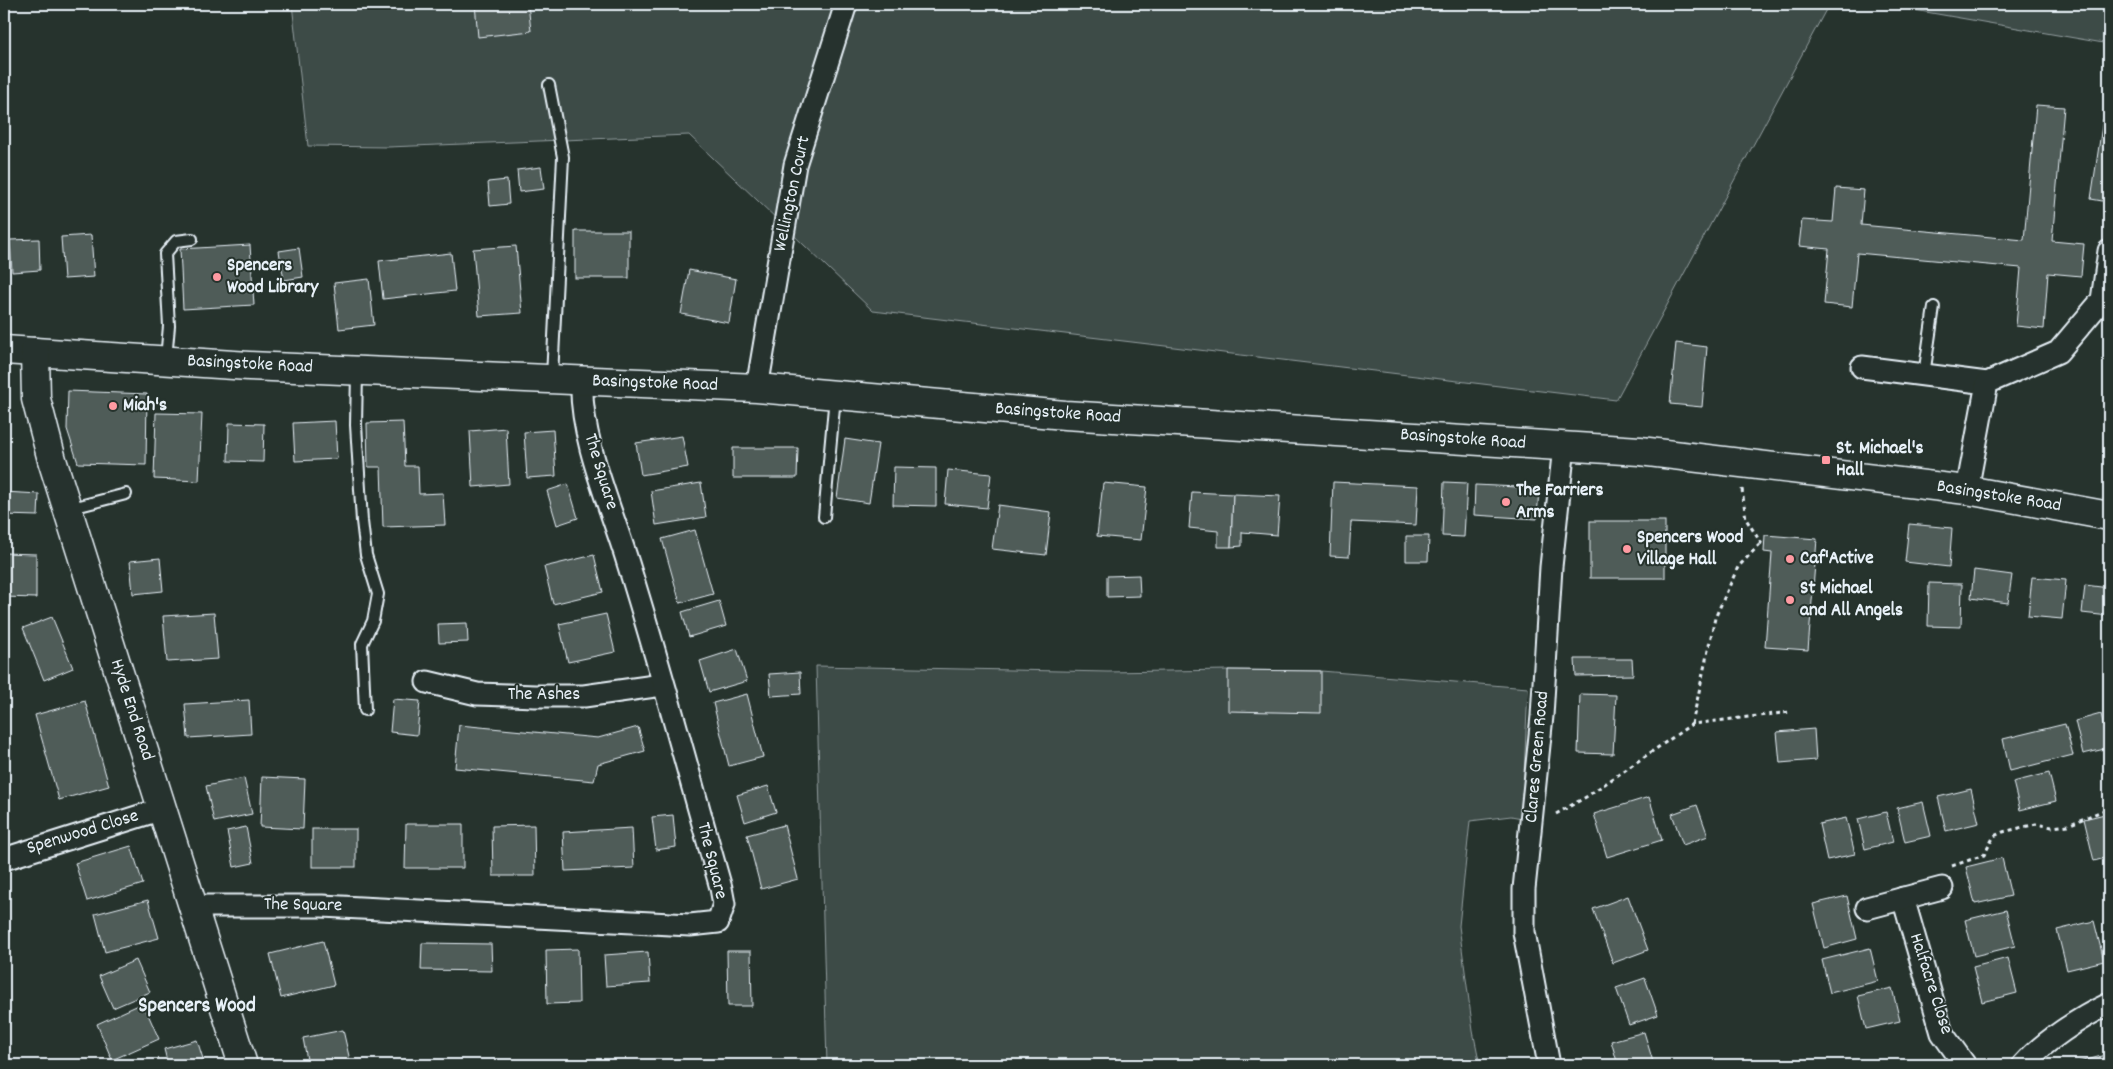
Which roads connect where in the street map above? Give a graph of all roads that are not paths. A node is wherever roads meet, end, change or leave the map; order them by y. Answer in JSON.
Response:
{"nodes":[{"id":1,"x":846,"y":4,"type":"edge"},
{"id":2,"x":549,"y":85,"type":"dead end"},
{"id":3,"x":192,"y":239,"type":"dead end"},
{"id":4,"x":2109,"y":251,"type":"edge"},
{"id":5,"x":1934,"y":307,"type":"dead end"},
{"id":6,"x":4,"y":350,"type":"edge"},
{"id":7,"x":35,"y":352,"type":"junction"},
{"id":8,"x":166,"y":360,"type":"junction"},
{"id":9,"x":1862,"y":368,"type":"dead end"},
{"id":10,"x":357,"y":371,"type":"junction"},
{"id":11,"x":1924,"y":375,"type":"junction"},
{"id":12,"x":551,"y":380,"type":"junction"},
{"id":13,"x":582,"y":381,"type":"junction"},
{"id":14,"x":1987,"y":383,"type":"junction"},
{"id":15,"x":757,"y":388,"type":"junction"},
{"id":16,"x":835,"y":395,"type":"junction"},
{"id":17,"x":1564,"y":446,"type":"junction"},
{"id":18,"x":1968,"y":490,"type":"junction"},
{"id":19,"x":126,"y":494,"type":"dead end"},
{"id":20,"x":67,"y":509,"type":"junction"},
{"id":21,"x":2109,"y":516,"type":"edge"},
{"id":22,"x":824,"y":517,"type":"dead end"},
{"id":23,"x":427,"y":682,"type":"dead end"},
{"id":24,"x":662,"y":685,"type":"junction"},
{"id":25,"x":365,"y":710,"type":"dead end"},
{"id":26,"x":162,"y":809,"type":"junction"},
{"id":27,"x":4,"y":859,"type":"edge"},
{"id":28,"x":1942,"y":888,"type":"road end"},
{"id":29,"x":1903,"y":898,"type":"junction"},
{"id":30,"x":1867,"y":908,"type":"dead end"},
{"id":31,"x":195,"y":909,"type":"junction"},
{"id":32,"x":2109,"y":1004,"type":"edge"},
{"id":33,"x":243,"y":1065,"type":"edge"},
{"id":34,"x":1549,"y":1065,"type":"edge"},
{"id":35,"x":1965,"y":1065,"type":"edge"},
{"id":36,"x":2024,"y":1065,"type":"edge"}],
"edges":[{"from":1,"to":15,"type":"street","name":"Wellington Court"},
{"from":2,"to":12,"type":"lane"},
{"from":3,"to":8,"type":"lane"},
{"from":4,"to":14,"type":"street"},
{"from":5,"to":11,"type":"lane"},
{"from":6,"to":7,"type":"street","name":"Basingstoke Road"},
{"from":7,"to":8,"type":"street","name":"Basingstoke Road"},
{"from":7,"to":20,"type":"street","name":"Hyde End Road"},
{"from":8,"to":10,"type":"street","name":"Basingstoke Road"},
{"from":9,"to":11,"type":"street"},
{"from":10,"to":12,"type":"street","name":"Basingstoke Road"},
{"from":10,"to":25,"type":"lane"},
{"from":11,"to":14,"type":"street"},
{"from":12,"to":13,"type":"street","name":"Basingstoke Road"},
{"from":13,"to":15,"type":"street","name":"Basingstoke Road"},
{"from":13,"to":24,"type":"street","name":"The Square"},
{"from":14,"to":18,"type":"street"},
{"from":15,"to":16,"type":"street","name":"Basingstoke Road"},
{"from":16,"to":17,"type":"street","name":"Basingstoke Road"},
{"from":16,"to":22,"type":"lane"},
{"from":17,"to":18,"type":"street","name":"Basingstoke Road"},
{"from":17,"to":34,"type":"street","name":"Clares Green Road"},
{"from":18,"to":21,"type":"street","name":"Basingstoke Road"},
{"from":19,"to":20,"type":"lane"},
{"from":20,"to":26,"type":"street","name":"Hyde End Road"},
{"from":23,"to":24,"type":"street","name":"The Ashes"},
{"from":24,"to":31,"type":"street","name":"The Square"},
{"from":26,"to":27,"type":"street","name":"Spenwood Close"},
{"from":26,"to":31,"type":"street","name":"Hyde End Road"},
{"from":28,"to":29,"type":"street"},
{"from":29,"to":30,"type":"street"},
{"from":29,"to":35,"type":"street","name":"Halfacre Close"},
{"from":31,"to":33,"type":"street","name":"Hyde End Road"},
{"from":32,"to":36,"type":"street"}]}
